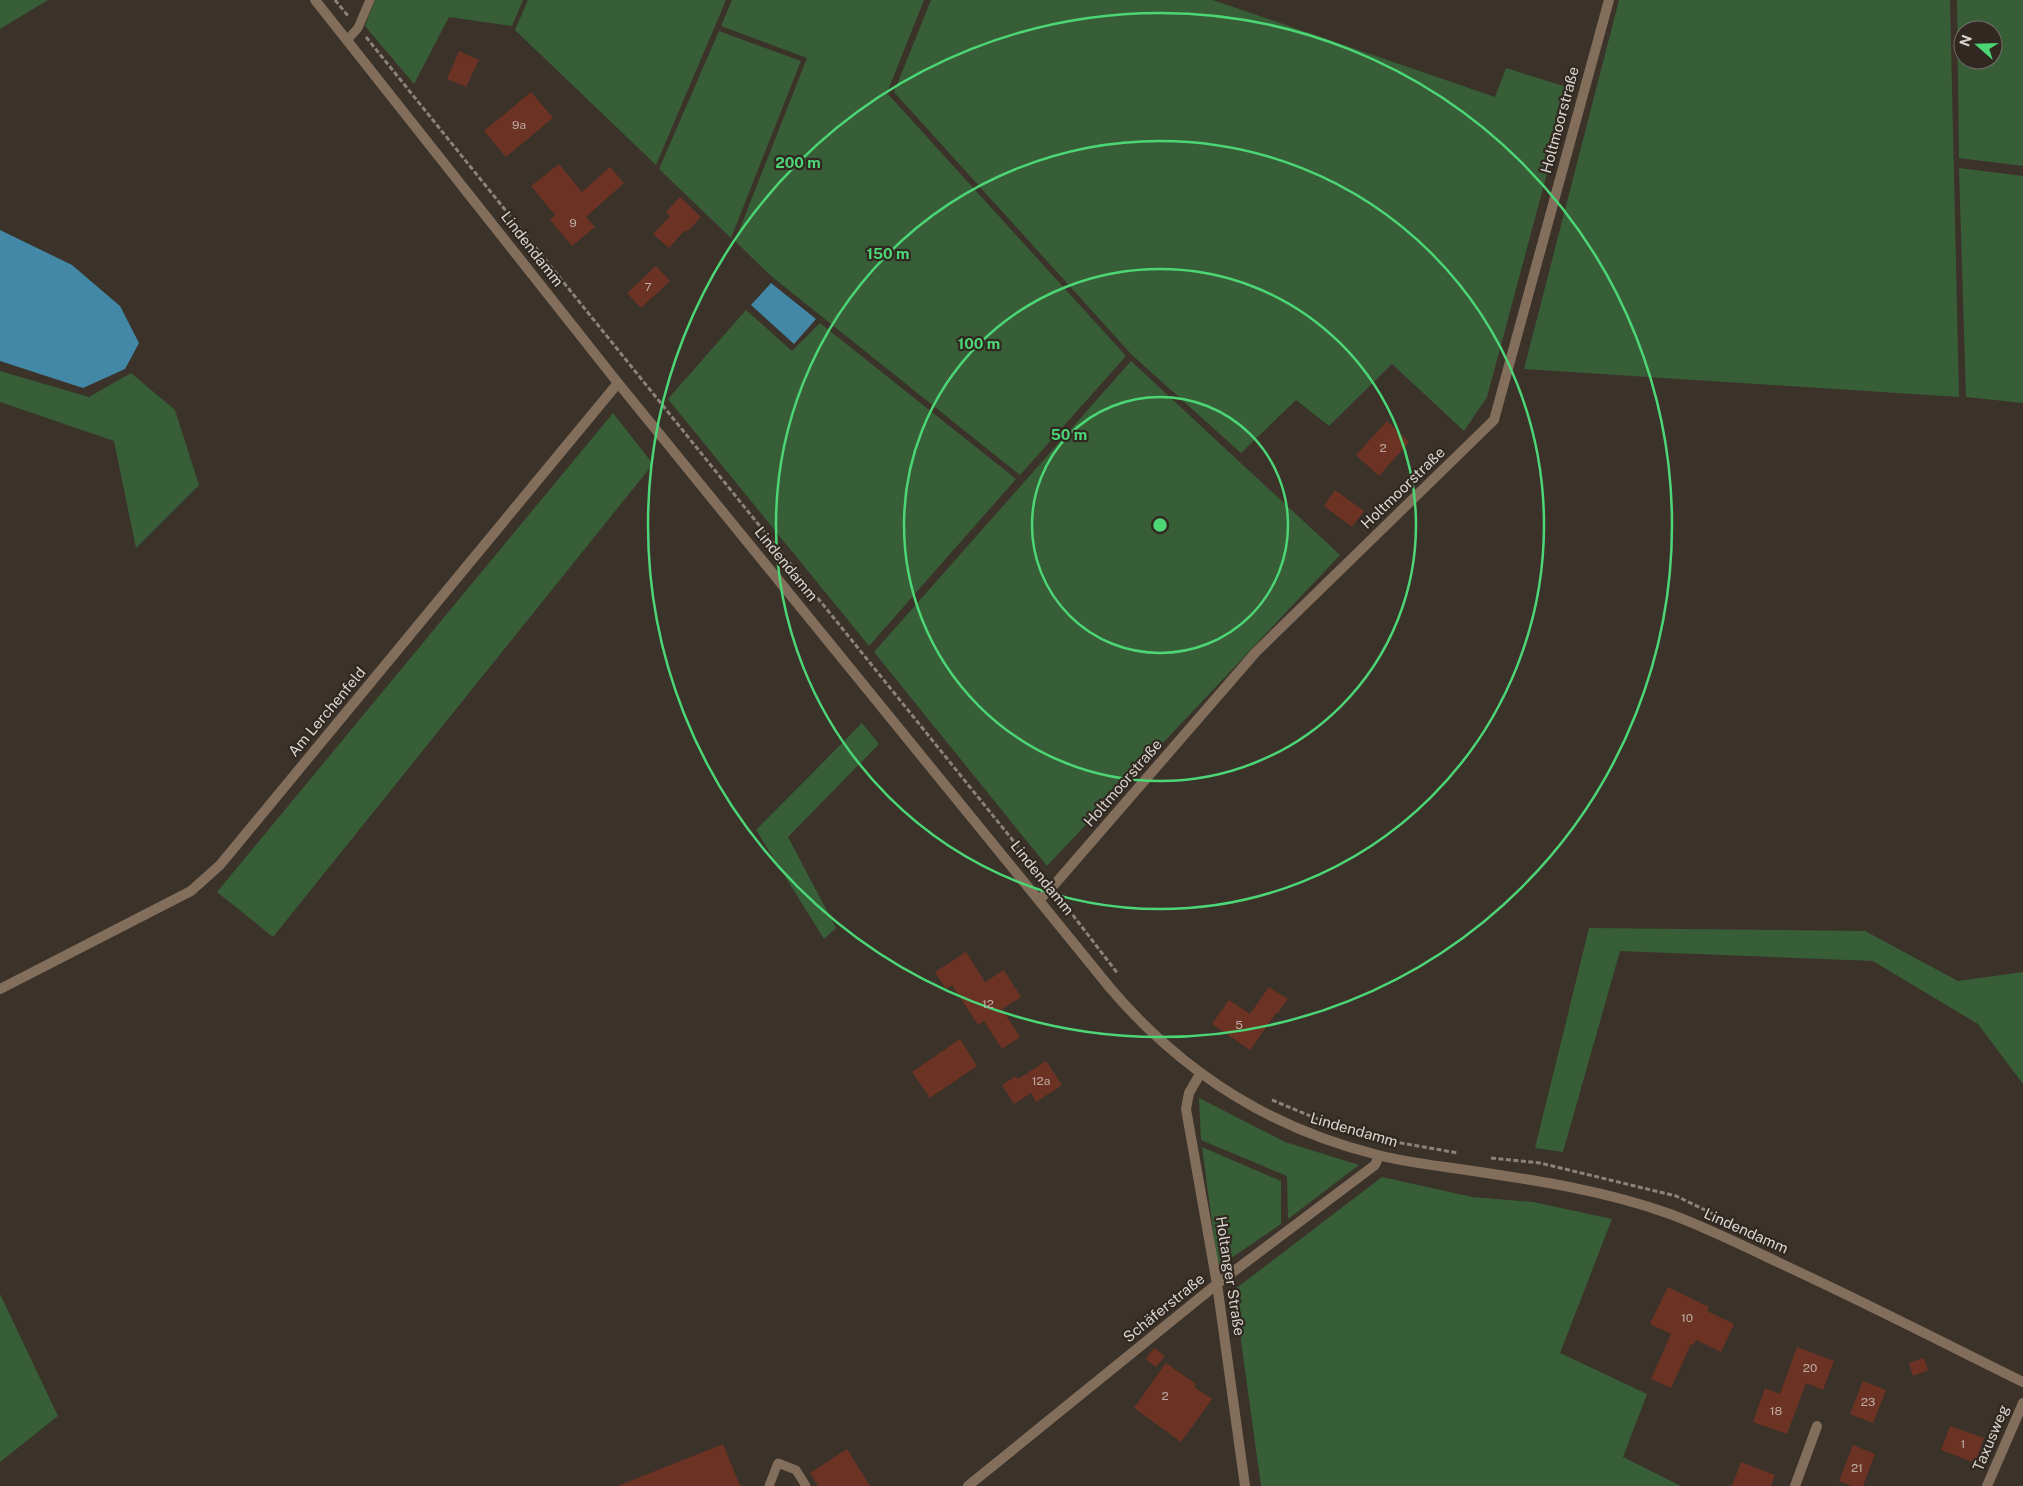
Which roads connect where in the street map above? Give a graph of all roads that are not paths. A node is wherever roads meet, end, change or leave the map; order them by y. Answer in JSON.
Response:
{"nodes":[{"id":1,"x":315,"y":0,"type":"edge"},
{"id":2,"x":370,"y":0,"type":"edge"},
{"id":3,"x":1609,"y":0,"type":"edge"},
{"id":4,"x":348,"y":39,"type":"junction"},
{"id":5,"x":618,"y":382,"type":"junction"},
{"id":6,"x":1040,"y":899,"type":"junction"},
{"id":7,"x":0,"y":988,"type":"edge"},
{"id":8,"x":1200,"y":1074,"type":"junction"},
{"id":9,"x":1379,"y":1156,"type":"junction"},
{"id":10,"x":1217,"y":1284,"type":"junction"},
{"id":11,"x":2023,"y":1382,"type":"edge"},
{"id":12,"x":2023,"y":1403,"type":"edge"},
{"id":13,"x":1817,"y":1426,"type":"dead end"},
{"id":14,"x":769,"y":1486,"type":"edge"},
{"id":15,"x":806,"y":1486,"type":"edge"},
{"id":16,"x":968,"y":1486,"type":"edge"},
{"id":17,"x":1245,"y":1486,"type":"edge"},
{"id":18,"x":1795,"y":1486,"type":"edge"},
{"id":19,"x":1987,"y":1486,"type":"edge"}],
"edges":[{"from":1,"to":4,"type":"street","name":"Lindendamm"},
{"from":2,"to":4,"type":"lane"},
{"from":3,"to":6,"type":"street","name":"Holtmoorstraße"},
{"from":4,"to":5,"type":"street","name":"Lindendamm"},
{"from":5,"to":6,"type":"street","name":"Lindendamm"},
{"from":5,"to":7,"type":"street","name":"Am Lerchenfeld"},
{"from":6,"to":8,"type":"street","name":"Lindendamm"},
{"from":8,"to":9,"type":"street","name":"Lindendamm"},
{"from":8,"to":10,"type":"street","name":"Holtanger Straße"},
{"from":9,"to":10,"type":"street","name":"Schäferstraße"},
{"from":9,"to":11,"type":"street","name":"Lindendamm"},
{"from":10,"to":16,"type":"street","name":"Schäferstraße"},
{"from":10,"to":17,"type":"street","name":"Holtanger Straße"},
{"from":12,"to":19,"type":"street","name":"Taxusweg"},
{"from":13,"to":18,"type":"street"},
{"from":14,"to":15,"type":"lane"}]}
